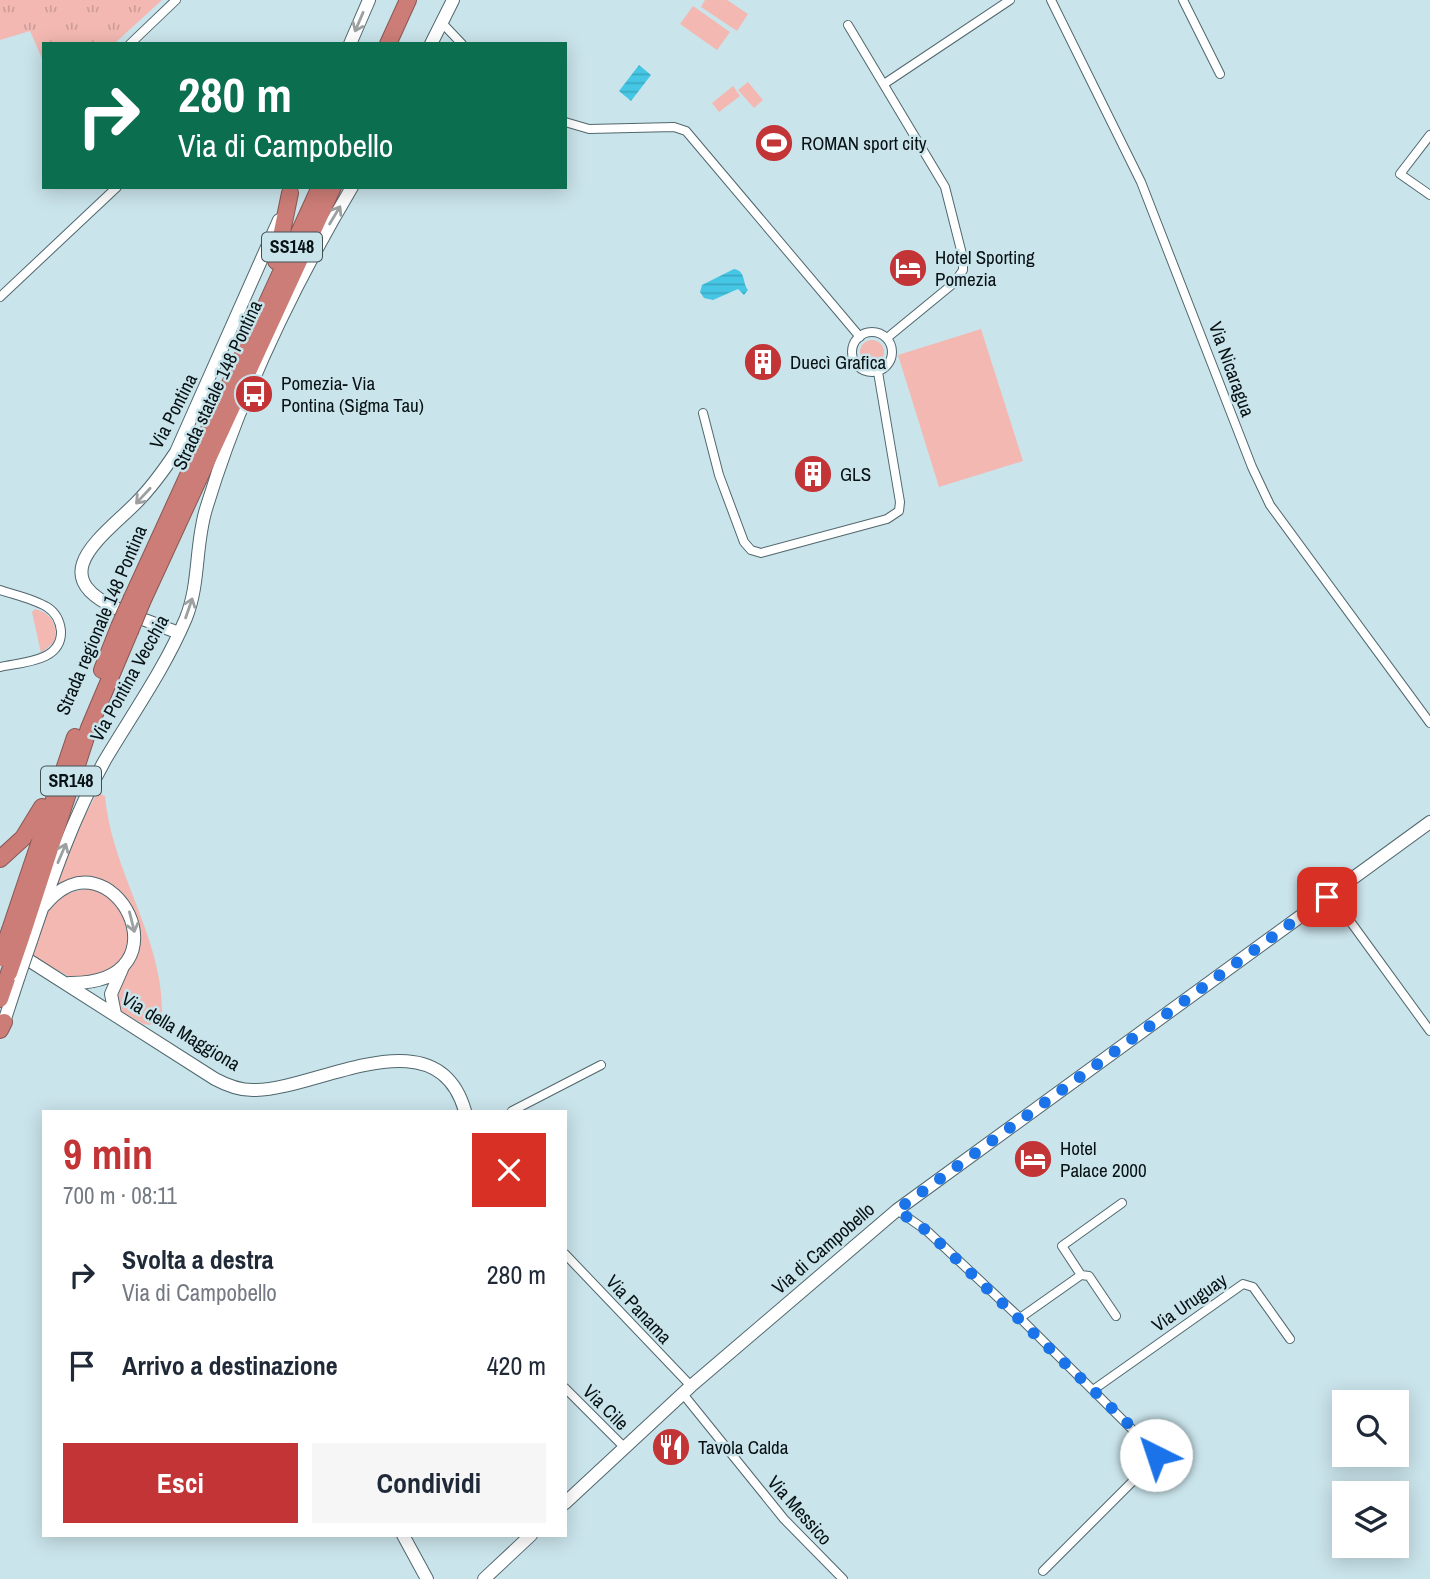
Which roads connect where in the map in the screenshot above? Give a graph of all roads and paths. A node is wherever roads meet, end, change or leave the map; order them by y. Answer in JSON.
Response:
{"nodes":[{"id":1,"x":176,"y":0,"type":"edge"},
{"id":2,"x":369,"y":0,"type":"edge"},
{"id":3,"x":408,"y":0,"type":"edge"},
{"id":4,"x":419,"y":0,"type":"edge"},
{"id":5,"x":454,"y":0,"type":"edge"},
{"id":6,"x":1010,"y":0,"type":"edge"},
{"id":7,"x":1051,"y":0,"type":"edge"},
{"id":8,"x":1183,"y":0,"type":"edge"},
{"id":9,"x":444,"y":19,"type":"junction"},
{"id":10,"x":848,"y":25,"type":"dead end"},
{"id":11,"x":132,"y":42,"type":"edge"},
{"id":12,"x":351,"y":42,"type":"edge"},
{"id":13,"x":389,"y":42,"type":"edge"},
{"id":14,"x":400,"y":42,"type":"edge"},
{"id":15,"x":434,"y":42,"type":"edge"},
{"id":16,"x":459,"y":42,"type":"edge"},
{"id":17,"x":1220,"y":74,"type":"dead end"},
{"id":18,"x":884,"y":84,"type":"junction"},
{"id":19,"x":567,"y":123,"type":"edge"},
{"id":20,"x":1430,"y":135,"type":"edge"},
{"id":21,"x":115,"y":189,"type":"edge"},
{"id":22,"x":319,"y":189,"type":"edge"},
{"id":23,"x":332,"y":189,"type":"edge"},
{"id":24,"x":351,"y":189,"type":"edge"},
{"id":25,"x":291,"y":190,"type":"edge"},
{"id":26,"x":1430,"y":195,"type":"edge"},
{"id":27,"x":308,"y":242,"type":"junction"},
{"id":28,"x":0,"y":298,"type":"edge"},
{"id":29,"x":264,"y":307,"type":"junction"},
{"id":30,"x":278,"y":328,"type":"junction"},
{"id":31,"x":860,"y":337,"type":"junction"},
{"id":32,"x":887,"y":338,"type":"junction"},
{"id":33,"x":878,"y":372,"type":"junction"},
{"id":34,"x":703,"y":413,"type":"dead end"},
{"id":35,"x":0,"y":590,"type":"edge"},
{"id":36,"x":137,"y":600,"type":"junction"},
{"id":37,"x":118,"y":608,"type":"dead end"},
{"id":38,"x":145,"y":620,"type":"dead end"},
{"id":39,"x":125,"y":629,"type":"junction"},
{"id":40,"x":179,"y":633,"type":"junction"},
{"id":41,"x":0,"y":667,"type":"edge"},
{"id":42,"x":1430,"y":723,"type":"edge"},
{"id":43,"x":79,"y":725,"type":"junction"},
{"id":44,"x":1430,"y":822,"type":"edge"},
{"id":45,"x":0,"y":859,"type":"edge"},
{"id":46,"x":1327,"y":897,"type":"junction"},
{"id":47,"x":42,"y":908,"type":"junction"},
{"id":48,"x":21,"y":935,"type":"junction"},
{"id":49,"x":0,"y":958,"type":"edge"},
{"id":50,"x":30,"y":961,"type":"dead end"},
{"id":51,"x":122,"y":968,"type":"junction"},
{"id":52,"x":14,"y":975,"type":"junction"},
{"id":53,"x":67,"y":983,"type":"junction"},
{"id":54,"x":0,"y":999,"type":"edge"},
{"id":55,"x":115,"y":1014,"type":"junction"},
{"id":56,"x":1,"y":1029,"type":"edge"},
{"id":57,"x":1430,"y":1031,"type":"edge"},
{"id":58,"x":601,"y":1065,"type":"dead end"},
{"id":59,"x":464,"y":1110,"type":"edge"},
{"id":60,"x":514,"y":1110,"type":"edge"},
{"id":61,"x":1122,"y":1203,"type":"dead end"},
{"id":62,"x":897,"y":1210,"type":"junction"},
{"id":63,"x":567,"y":1256,"type":"edge"},
{"id":64,"x":1081,"y":1275,"type":"junction"},
{"id":65,"x":1116,"y":1316,"type":"dead end"},
{"id":66,"x":1020,"y":1318,"type":"junction"},
{"id":67,"x":1290,"y":1339,"type":"dead end"},
{"id":68,"x":567,"y":1390,"type":"edge"},
{"id":69,"x":687,"y":1390,"type":"junction"},
{"id":70,"x":1093,"y":1390,"type":"junction"},
{"id":71,"x":624,"y":1447,"type":"junction"},
{"id":72,"x":567,"y":1501,"type":"edge"},
{"id":73,"x":403,"y":1537,"type":"edge"},
{"id":74,"x":529,"y":1537,"type":"edge"},
{"id":75,"x":1043,"y":1571,"type":"dead end"},
{"id":76,"x":425,"y":1578,"type":"edge"},
{"id":77,"x":484,"y":1579,"type":"edge"},
{"id":78,"x":843,"y":1579,"type":"edge"}],
"edges":[{"from":1,"to":11,"type":"street"},
{"from":2,"to":12,"type":"street","one_way":true},
{"from":3,"to":13,"type":"highway"},
{"from":4,"to":14,"type":"highway"},
{"from":5,"to":9,"type":"street"},
{"from":6,"to":18,"type":"street"},
{"from":7,"to":42,"type":"street","name":"Via Nicaragua"},
{"from":8,"to":17,"type":"street"},
{"from":9,"to":15,"type":"street"},
{"from":9,"to":16,"type":"street"},
{"from":10,"to":18,"type":"street"},
{"from":18,"to":32,"type":"street"},
{"from":19,"to":31,"type":"street"},
{"from":20,"to":26,"type":"street"},
{"from":21,"to":28,"type":"street"},
{"from":22,"to":29,"type":"highway","name":"Strada statale 148 Pontina","number":"SS148"},
{"from":23,"to":27,"type":"highway","name":"Strada statale 148 Pontina","number":"SS148"},
{"from":30,"to":24,"type":"street","name":"Via Pontina Vecchia","one_way":true},
{"from":25,"to":29,"type":"highway"},
{"from":25,"to":37,"type":"street","name":"Via Pontina","one_way":true},
{"from":27,"to":30,"type":"highway"},
{"from":27,"to":36,"type":"highway","name":"Strada statale 148 Pontina","number":"SS148"},
{"from":29,"to":36,"type":"highway","name":"Strada regionale 148 Pontina","number":"SR148"},
{"from":40,"to":30,"type":"street","name":"Via Pontina Vecchia","one_way":true},
{"from":31,"to":32,"type":"street"},
{"from":31,"to":33,"type":"street"},
{"from":32,"to":33,"type":"street"},
{"from":33,"to":34,"type":"street"},
{"from":35,"to":41,"type":"street"},
{"from":36,"to":39,"type":"highway","name":"Strada regionale 148 Pontina","number":"SR148","bridge":true},
{"from":38,"to":40,"type":"street"},
{"from":39,"to":43,"type":"highway","name":"Strada regionale 148 Pontina","number":"SR148"},
{"from":39,"to":48,"type":"highway","name":"Strada regionale 148 Pontina","number":"SR148"},
{"from":47,"to":40,"type":"street","name":"Via Pontina Vecchia","one_way":true},
{"from":43,"to":45,"type":"highway"},
{"from":43,"to":48,"type":"highway","name":"Strada regionale 148 Pontina","number":"SR148"},
{"from":44,"to":46,"type":"street","name":"Via di Campobello"},
{"from":46,"to":57,"type":"street"},
{"from":46,"to":62,"type":"street","name":"Via di Campobello"},
{"from":47,"to":48,"type":"street","name":"Via Pontina Vecchia"},
{"from":47,"to":51,"type":"street","one_way":true},
{"from":48,"to":49,"type":"highway","name":"Strada regionale 148 Pontina","number":"SR148","bridge":true},
{"from":48,"to":52,"type":"highway","name":"Strada regionale 148 Pontina","number":"SR148","bridge":true},
{"from":50,"to":53,"type":"street","name":"Via della Maggiona"},
{"from":51,"to":53,"type":"street"},
{"from":51,"to":55,"type":"street"},
{"from":52,"to":54,"type":"highway","name":"Strada regionale 148 Pontina","number":"SR148"},
{"from":52,"to":56,"type":"street"},
{"from":53,"to":55,"type":"street","name":"Via della Maggiona"},
{"from":55,"to":59,"type":"street","name":"Via della Maggiona"},
{"from":58,"to":60,"type":"street"},
{"from":61,"to":64,"type":"street"},
{"from":62,"to":66,"type":"street"},
{"from":62,"to":69,"type":"street","name":"Via di Campobello"},
{"from":63,"to":69,"type":"street","name":"Via Panama"},
{"from":64,"to":65,"type":"street"},
{"from":64,"to":66,"type":"street"},
{"from":66,"to":70,"type":"street"},
{"from":67,"to":70,"type":"street","name":"Via Uruguay"},
{"from":68,"to":71,"type":"street","name":"Via Cile"},
{"from":69,"to":71,"type":"street","name":"Via di Campobello"},
{"from":69,"to":78,"type":"street","name":"Via Messico"},
{"from":70,"to":75,"type":"street"},
{"from":71,"to":72,"type":"street","name":"Via di Campobello"},
{"from":73,"to":76,"type":"street"},
{"from":74,"to":77,"type":"street"}]}
